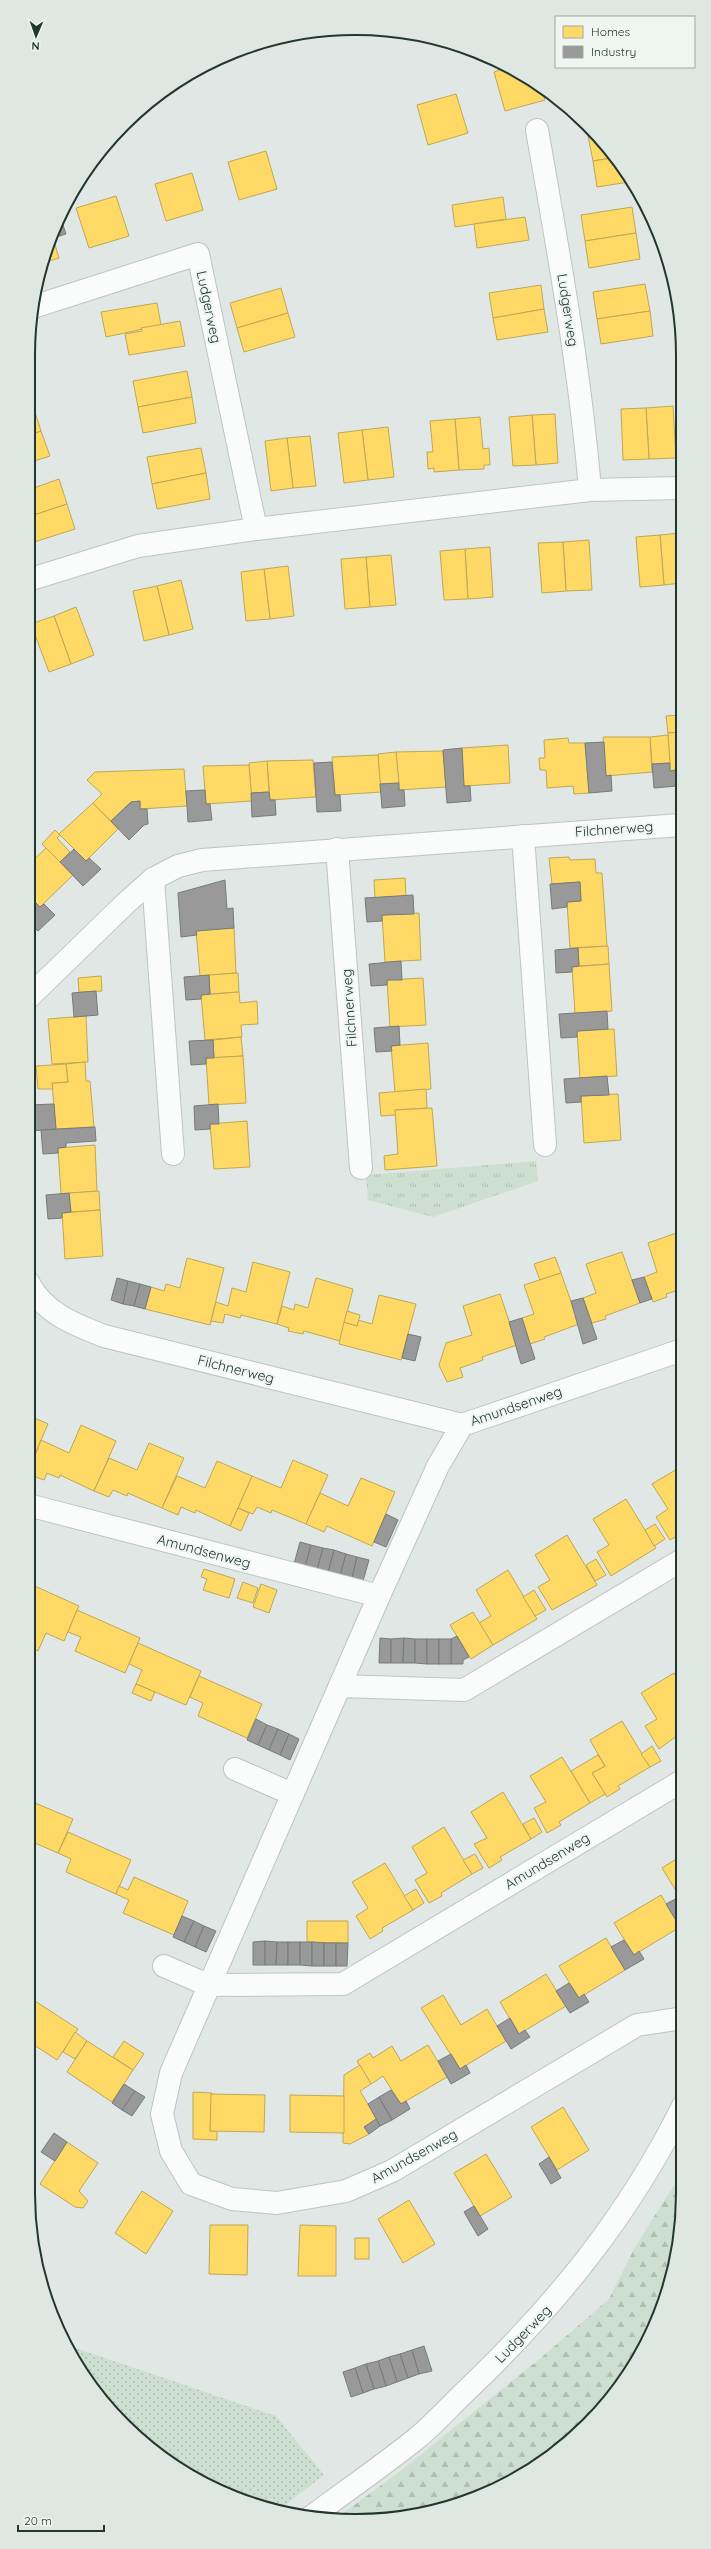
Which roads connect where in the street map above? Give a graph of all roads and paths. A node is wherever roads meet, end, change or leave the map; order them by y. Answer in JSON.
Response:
{"nodes":[{"id":1,"x":536,"y":130,"type":"dead end"},
{"id":2,"x":39,"y":305,"type":"edge"},
{"id":3,"x":676,"y":488,"type":"edge"},
{"id":4,"x":590,"y":490,"type":"junction"},
{"id":5,"x":256,"y":529,"type":"junction"},
{"id":6,"x":35,"y":578,"type":"edge"},
{"id":7,"x":676,"y":825,"type":"edge"},
{"id":8,"x":523,"y":836,"type":"junction"},
{"id":9,"x":337,"y":849,"type":"junction"},
{"id":10,"x":153,"y":880,"type":"junction"},
{"id":11,"x":35,"y":991,"type":"edge"},
{"id":12,"x":546,"y":1145,"type":"dead end"},
{"id":13,"x":173,"y":1154,"type":"dead end"},
{"id":14,"x":361,"y":1168,"type":"dead end"},
{"id":15,"x":35,"y":1292,"type":"edge"},
{"id":16,"x":676,"y":1352,"type":"edge"},
{"id":17,"x":462,"y":1425,"type":"junction"},
{"id":18,"x":35,"y":1507,"type":"edge"},
{"id":19,"x":676,"y":1564,"type":"edge"},
{"id":20,"x":379,"y":1596,"type":"junction"},
{"id":21,"x":340,"y":1686,"type":"junction"},
{"id":22,"x":235,"y":1769,"type":"dead end"},
{"id":23,"x":676,"y":1784,"type":"edge"},
{"id":24,"x":292,"y":1794,"type":"junction"},
{"id":25,"x":164,"y":1966,"type":"dead end"},
{"id":26,"x":208,"y":1985,"type":"junction"},
{"id":27,"x":676,"y":2019,"type":"edge"},
{"id":28,"x":676,"y":2120,"type":"edge"},
{"id":29,"x":317,"y":2511,"type":"edge"}],
"edges":[{"from":1,"to":4,"type":"street","name":"Ludgerweg"},
{"from":2,"to":5,"type":"street","name":"Ludgerweg"},
{"from":3,"to":4,"type":"street"},
{"from":4,"to":5,"type":"street"},
{"from":5,"to":6,"type":"street"},
{"from":7,"to":8,"type":"street","name":"Filchnerweg"},
{"from":8,"to":9,"type":"street","name":"Filchnerweg"},
{"from":8,"to":12,"type":"street"},
{"from":9,"to":10,"type":"street","name":"Filchnerweg"},
{"from":9,"to":14,"type":"street","name":"Filchnerweg"},
{"from":10,"to":11,"type":"street","name":"Filchnerweg"},
{"from":10,"to":13,"type":"street"},
{"from":15,"to":17,"type":"street","name":"Filchnerweg"},
{"from":16,"to":17,"type":"street","name":"Amundsenweg"},
{"from":17,"to":20,"type":"street","name":"Amundsenweg"},
{"from":18,"to":20,"type":"street","name":"Amundsenweg"},
{"from":19,"to":21,"type":"street"},
{"from":20,"to":21,"type":"street","name":"Amundsenweg"},
{"from":21,"to":24,"type":"street","name":"Amundsenweg"},
{"from":22,"to":24,"type":"street"},
{"from":23,"to":26,"type":"street","name":"Amundsenweg"},
{"from":24,"to":26,"type":"street","name":"Amundsenweg"},
{"from":25,"to":26,"type":"street","name":"Amundsenweg"},
{"from":26,"to":27,"type":"street","name":"Amundsenweg"},
{"from":28,"to":29,"type":"street","name":"Ludgerweg"}]}
